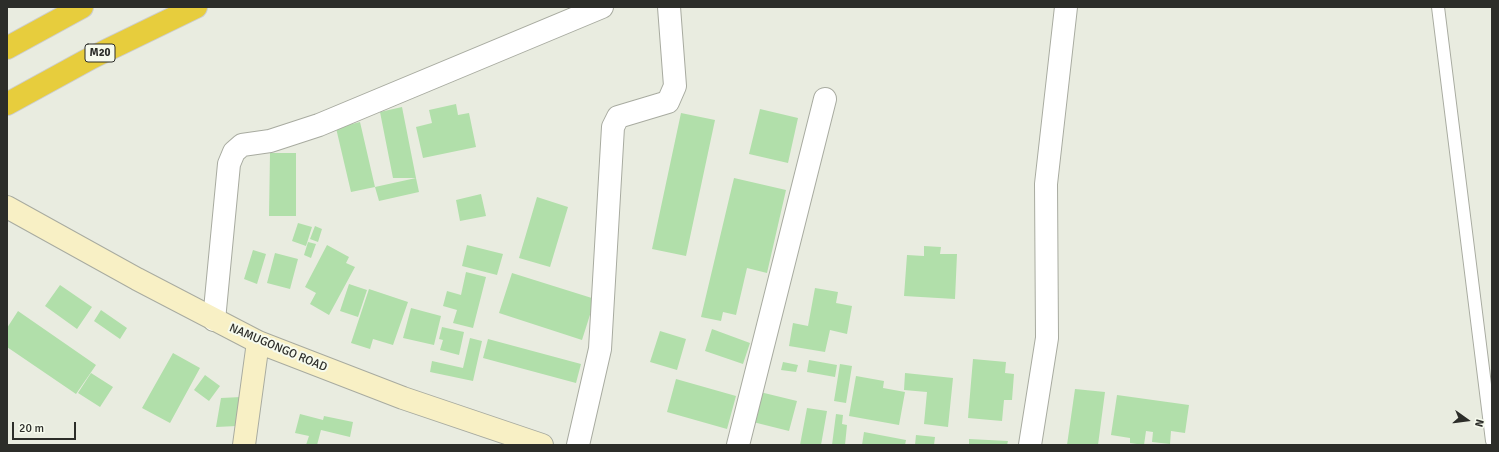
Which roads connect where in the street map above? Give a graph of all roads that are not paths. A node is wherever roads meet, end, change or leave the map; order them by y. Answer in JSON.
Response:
{"nodes":[{"id":1,"x":82,"y":7,"type":"edge"},
{"id":2,"x":196,"y":7,"type":"edge"},
{"id":3,"x":602,"y":7,"type":"edge"},
{"id":4,"x":669,"y":7,"type":"edge"},
{"id":5,"x":1066,"y":7,"type":"edge"},
{"id":6,"x":1438,"y":7,"type":"edge"},
{"id":7,"x":7,"y":48,"type":"edge"},
{"id":8,"x":825,"y":99,"type":"dead end"},
{"id":9,"x":7,"y":104,"type":"edge"},
{"id":10,"x":7,"y":207,"type":"edge"},
{"id":11,"x":214,"y":320,"type":"junction"},
{"id":12,"x":258,"y":342,"type":"junction"},
{"id":13,"x":1492,"y":441,"type":"edge"},
{"id":14,"x":244,"y":445,"type":"edge"},
{"id":15,"x":542,"y":445,"type":"edge"},
{"id":16,"x":578,"y":445,"type":"edge"},
{"id":17,"x":738,"y":445,"type":"edge"},
{"id":18,"x":1030,"y":445,"type":"edge"}],
"edges":[{"from":1,"to":7,"type":"highway"},
{"from":2,"to":9,"type":"highway","number":"M20"},
{"from":3,"to":11,"type":"street"},
{"from":4,"to":16,"type":"street"},
{"from":5,"to":18,"type":"street"},
{"from":6,"to":13,"type":"lane"},
{"from":8,"to":17,"type":"street"},
{"from":10,"to":11,"type":"main road","name":"NAMUGONGO ROAD"},
{"from":11,"to":12,"type":"main road","name":"NAMUGONGO ROAD"},
{"from":12,"to":14,"type":"main road"},
{"from":12,"to":15,"type":"main road","name":"NAMUGONGO ROAD"}]}
